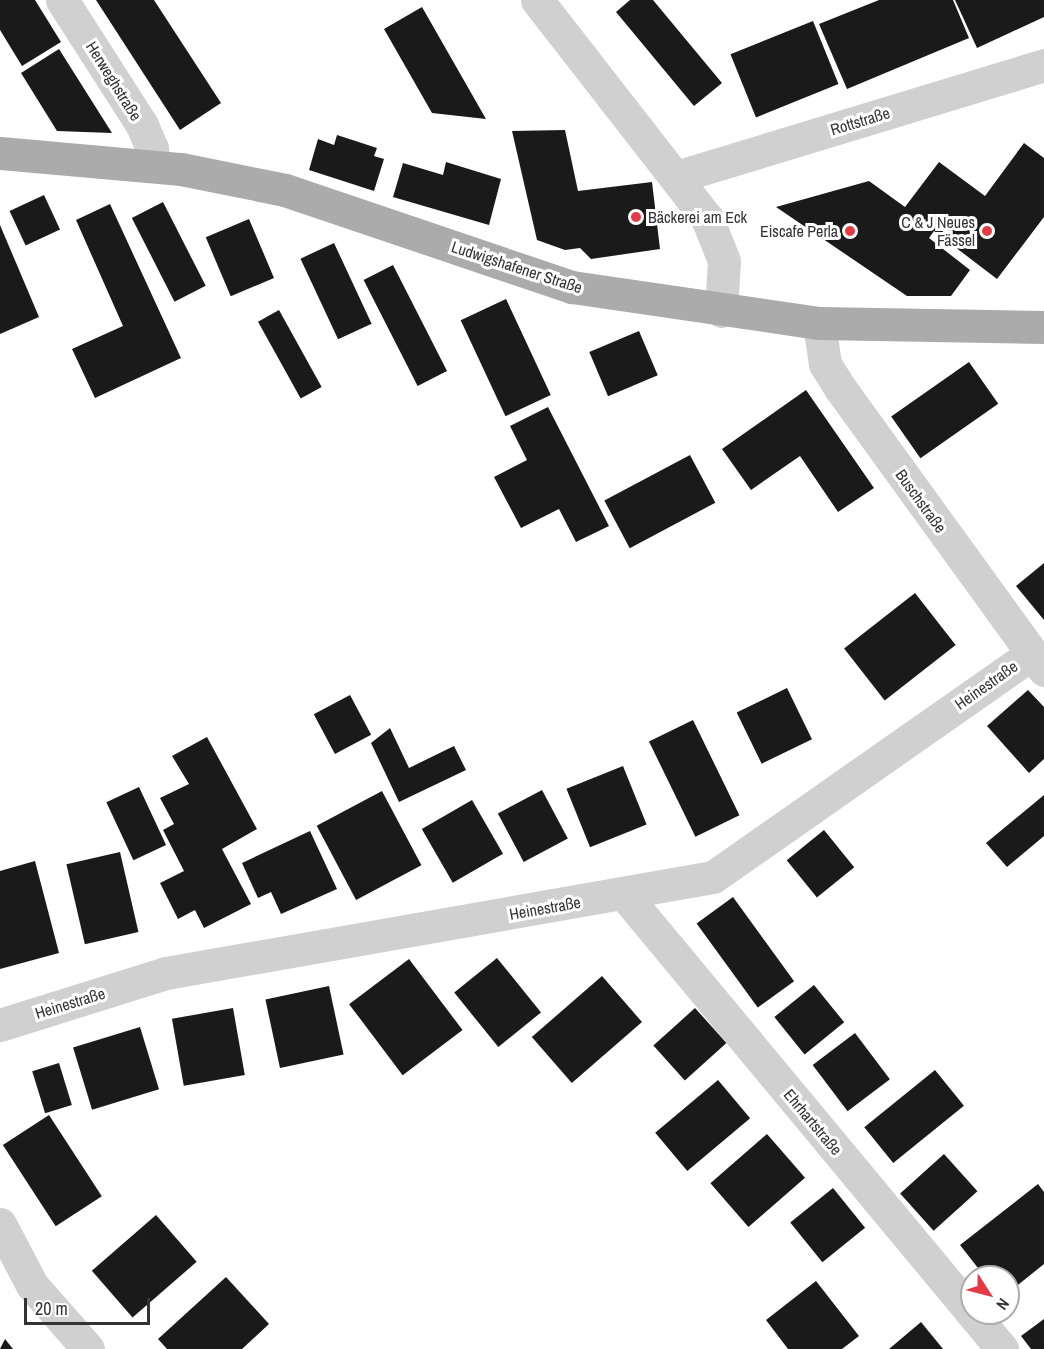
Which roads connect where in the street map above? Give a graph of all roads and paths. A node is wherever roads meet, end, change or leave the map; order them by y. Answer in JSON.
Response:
{"nodes":[{"id":1,"x":62,"y":0,"type":"edge"},
{"id":2,"x":553,"y":6,"type":"edge"},
{"id":3,"x":1044,"y":65,"type":"edge"},
{"id":4,"x":0,"y":153,"type":"edge"},
{"id":5,"x":153,"y":166,"type":"junction"},
{"id":6,"x":676,"y":177,"type":"junction"},
{"id":7,"x":721,"y":311,"type":"junction"},
{"id":8,"x":819,"y":323,"type":"junction"},
{"id":9,"x":1044,"y":327,"type":"edge"},
{"id":10,"x":1038,"y":662,"type":"edge"},
{"id":11,"x":624,"y":894,"type":"junction"},
{"id":12,"x":0,"y":1025,"type":"edge"},
{"id":13,"x":0,"y":1224,"type":"edge"},
{"id":14,"x":88,"y":1349,"type":"edge"},
{"id":15,"x":1002,"y":1349,"type":"edge"}],
"edges":[{"from":1,"to":5,"type":"street","name":"Herweghstraße"},
{"from":2,"to":6,"type":"street"},
{"from":3,"to":6,"type":"street","name":"Rottstraße"},
{"from":4,"to":5,"type":"main road","name":"Ludwigshafener Straße"},
{"from":5,"to":7,"type":"main road","name":"Ludwigshafener Straße"},
{"from":6,"to":7,"type":"street"},
{"from":7,"to":8,"type":"main road","name":"Ludwigshafener Straße"},
{"from":8,"to":9,"type":"main road","name":"Ludwigshafener Straße"},
{"from":8,"to":10,"type":"street","name":"Buschstraße"},
{"from":10,"to":11,"type":"street","name":"Heinestraße"},
{"from":11,"to":12,"type":"street","name":"Heinestraße"},
{"from":11,"to":15,"type":"street","name":"Ehrhartstraße"},
{"from":13,"to":14,"type":"street"}]}
